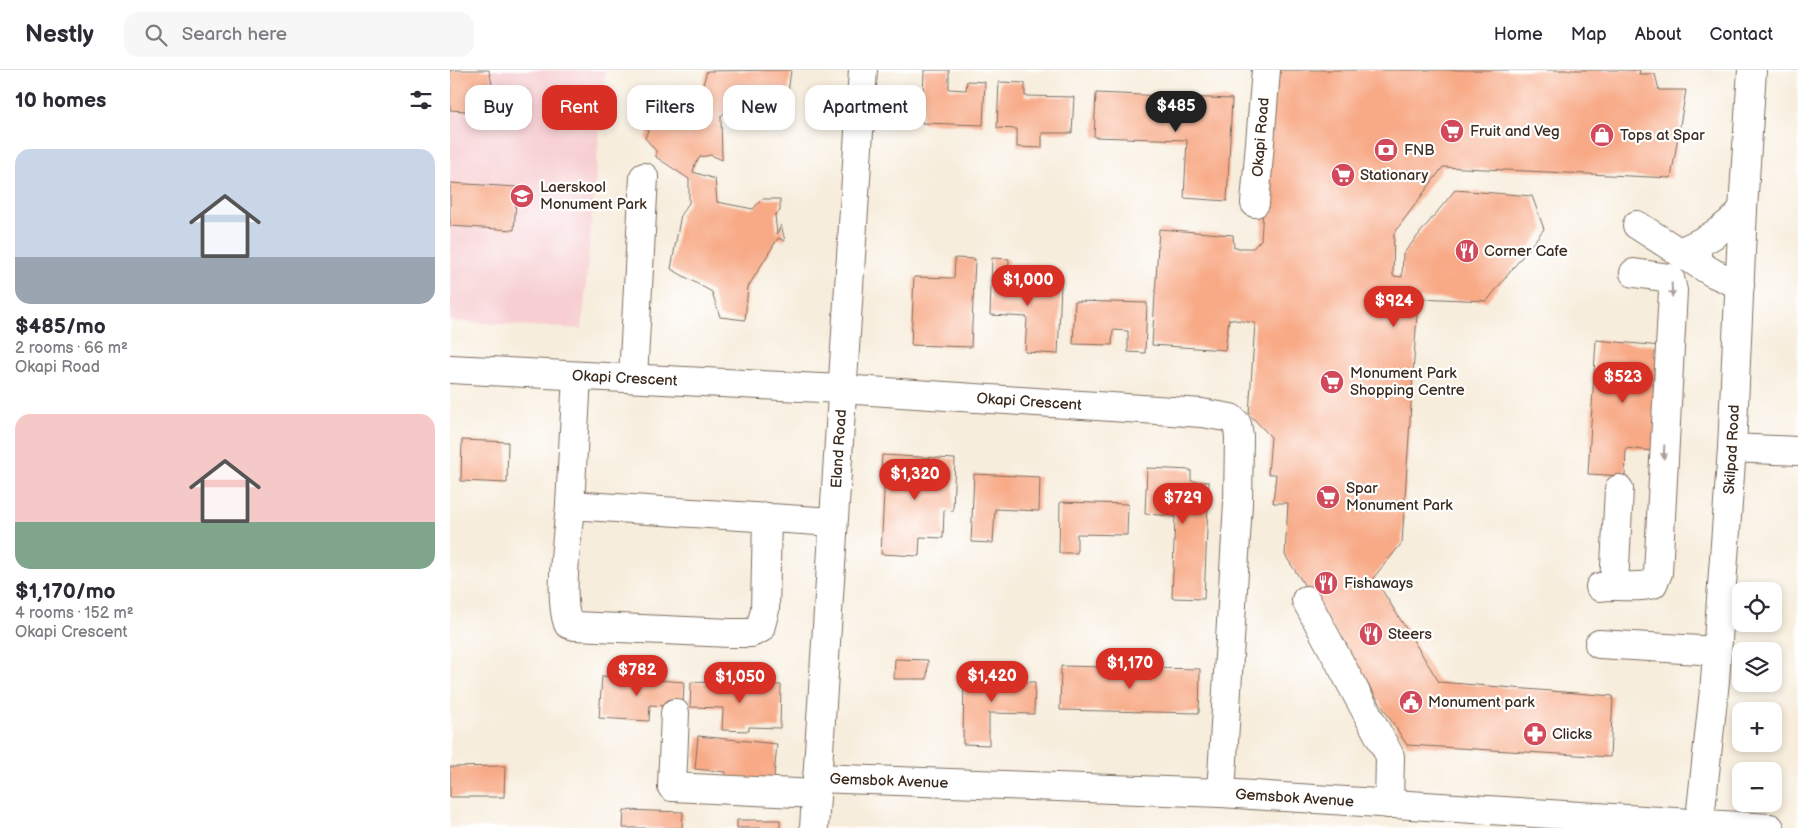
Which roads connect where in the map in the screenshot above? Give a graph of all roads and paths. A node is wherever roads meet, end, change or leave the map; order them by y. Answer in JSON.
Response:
{"nodes":[{"id":1,"x":863,"y":70,"type":"edge"},
{"id":2,"x":1266,"y":70,"type":"edge"},
{"id":3,"x":1752,"y":70,"type":"edge"},
{"id":4,"x":644,"y":177,"type":"dead end"},
{"id":5,"x":1255,"y":203,"type":"dead end"},
{"id":6,"x":1743,"y":209,"type":"junction"},
{"id":7,"x":1637,"y":225,"type":"dead end"},
{"id":8,"x":1679,"y":252,"type":"junction"},
{"id":9,"x":1741,"y":257,"type":"junction"},
{"id":10,"x":1634,"y":273,"type":"dead end"},
{"id":11,"x":1740,"y":285,"type":"junction"},
{"id":12,"x":450,"y":369,"type":"edge"},
{"id":13,"x":577,"y":376,"type":"junction"},
{"id":14,"x":633,"y":378,"type":"junction"},
{"id":15,"x":841,"y":389,"type":"junction"},
{"id":16,"x":1732,"y":448,"type":"junction"},
{"id":17,"x":1798,"y":451,"type":"edge"},
{"id":18,"x":1619,"y":488,"type":"dead end"},
{"id":19,"x":570,"y":505,"type":"junction"},
{"id":20,"x":767,"y":518,"type":"junction"},
{"id":21,"x":833,"y":522,"type":"junction"},
{"id":22,"x":1306,"y":600,"type":"dead end"},
{"id":23,"x":1599,"y":644,"type":"dead end"},
{"id":24,"x":1717,"y":651,"type":"junction"},
{"id":25,"x":675,"y":713,"type":"dead end"},
{"id":26,"x":817,"y":786,"type":"junction"},
{"id":27,"x":1221,"y":793,"type":"junction"},
{"id":28,"x":1390,"y":804,"type":"junction"},
{"id":29,"x":1699,"y":825,"type":"edge"},
{"id":30,"x":814,"y":828,"type":"edge"},
{"id":31,"x":1770,"y":828,"type":"edge"}],
"edges":[{"from":1,"to":15,"type":"street","name":"Eland Road"},
{"from":2,"to":5,"type":"street","name":"Okapi Road"},
{"from":3,"to":6,"type":"street","name":"Skilpad Road"},
{"from":4,"to":14,"type":"street"},
{"from":6,"to":8,"type":"street"},
{"from":6,"to":9,"type":"street","name":"Skilpad Road"},
{"from":7,"to":8,"type":"street"},
{"from":8,"to":9,"type":"street"},
{"from":8,"to":11,"type":"street"},
{"from":9,"to":11,"type":"street","name":"Skilpad Road"},
{"from":10,"to":18,"type":"street","one_way":true},
{"from":11,"to":16,"type":"street","name":"Skilpad Road"},
{"from":12,"to":13,"type":"street","name":"Okapi Crescent"},
{"from":13,"to":14,"type":"street","name":"Okapi Crescent"},
{"from":13,"to":19,"type":"street"},
{"from":14,"to":15,"type":"street","name":"Okapi Crescent"},
{"from":15,"to":21,"type":"street","name":"Eland Road"},
{"from":15,"to":27,"type":"street","name":"Okapi Crescent"},
{"from":16,"to":17,"type":"street"},
{"from":16,"to":24,"type":"street","name":"Skilpad Road"},
{"from":19,"to":20,"type":"street"},
{"from":19,"to":20,"type":"street"},
{"from":20,"to":21,"type":"street"},
{"from":21,"to":26,"type":"street","name":"Eland Road"},
{"from":22,"to":28,"type":"street"},
{"from":23,"to":24,"type":"street"},
{"from":24,"to":29,"type":"street","name":"Skilpad Road"},
{"from":25,"to":26,"type":"street","name":"Gemsbok Avenue"},
{"from":26,"to":27,"type":"street","name":"Gemsbok Avenue"},
{"from":26,"to":30,"type":"street","name":"Eland Road"},
{"from":27,"to":28,"type":"street","name":"Gemsbok Avenue"},
{"from":28,"to":29,"type":"street","name":"Gemsbok Avenue"},
{"from":29,"to":31,"type":"street","name":"Gemsbok Avenue"}]}
